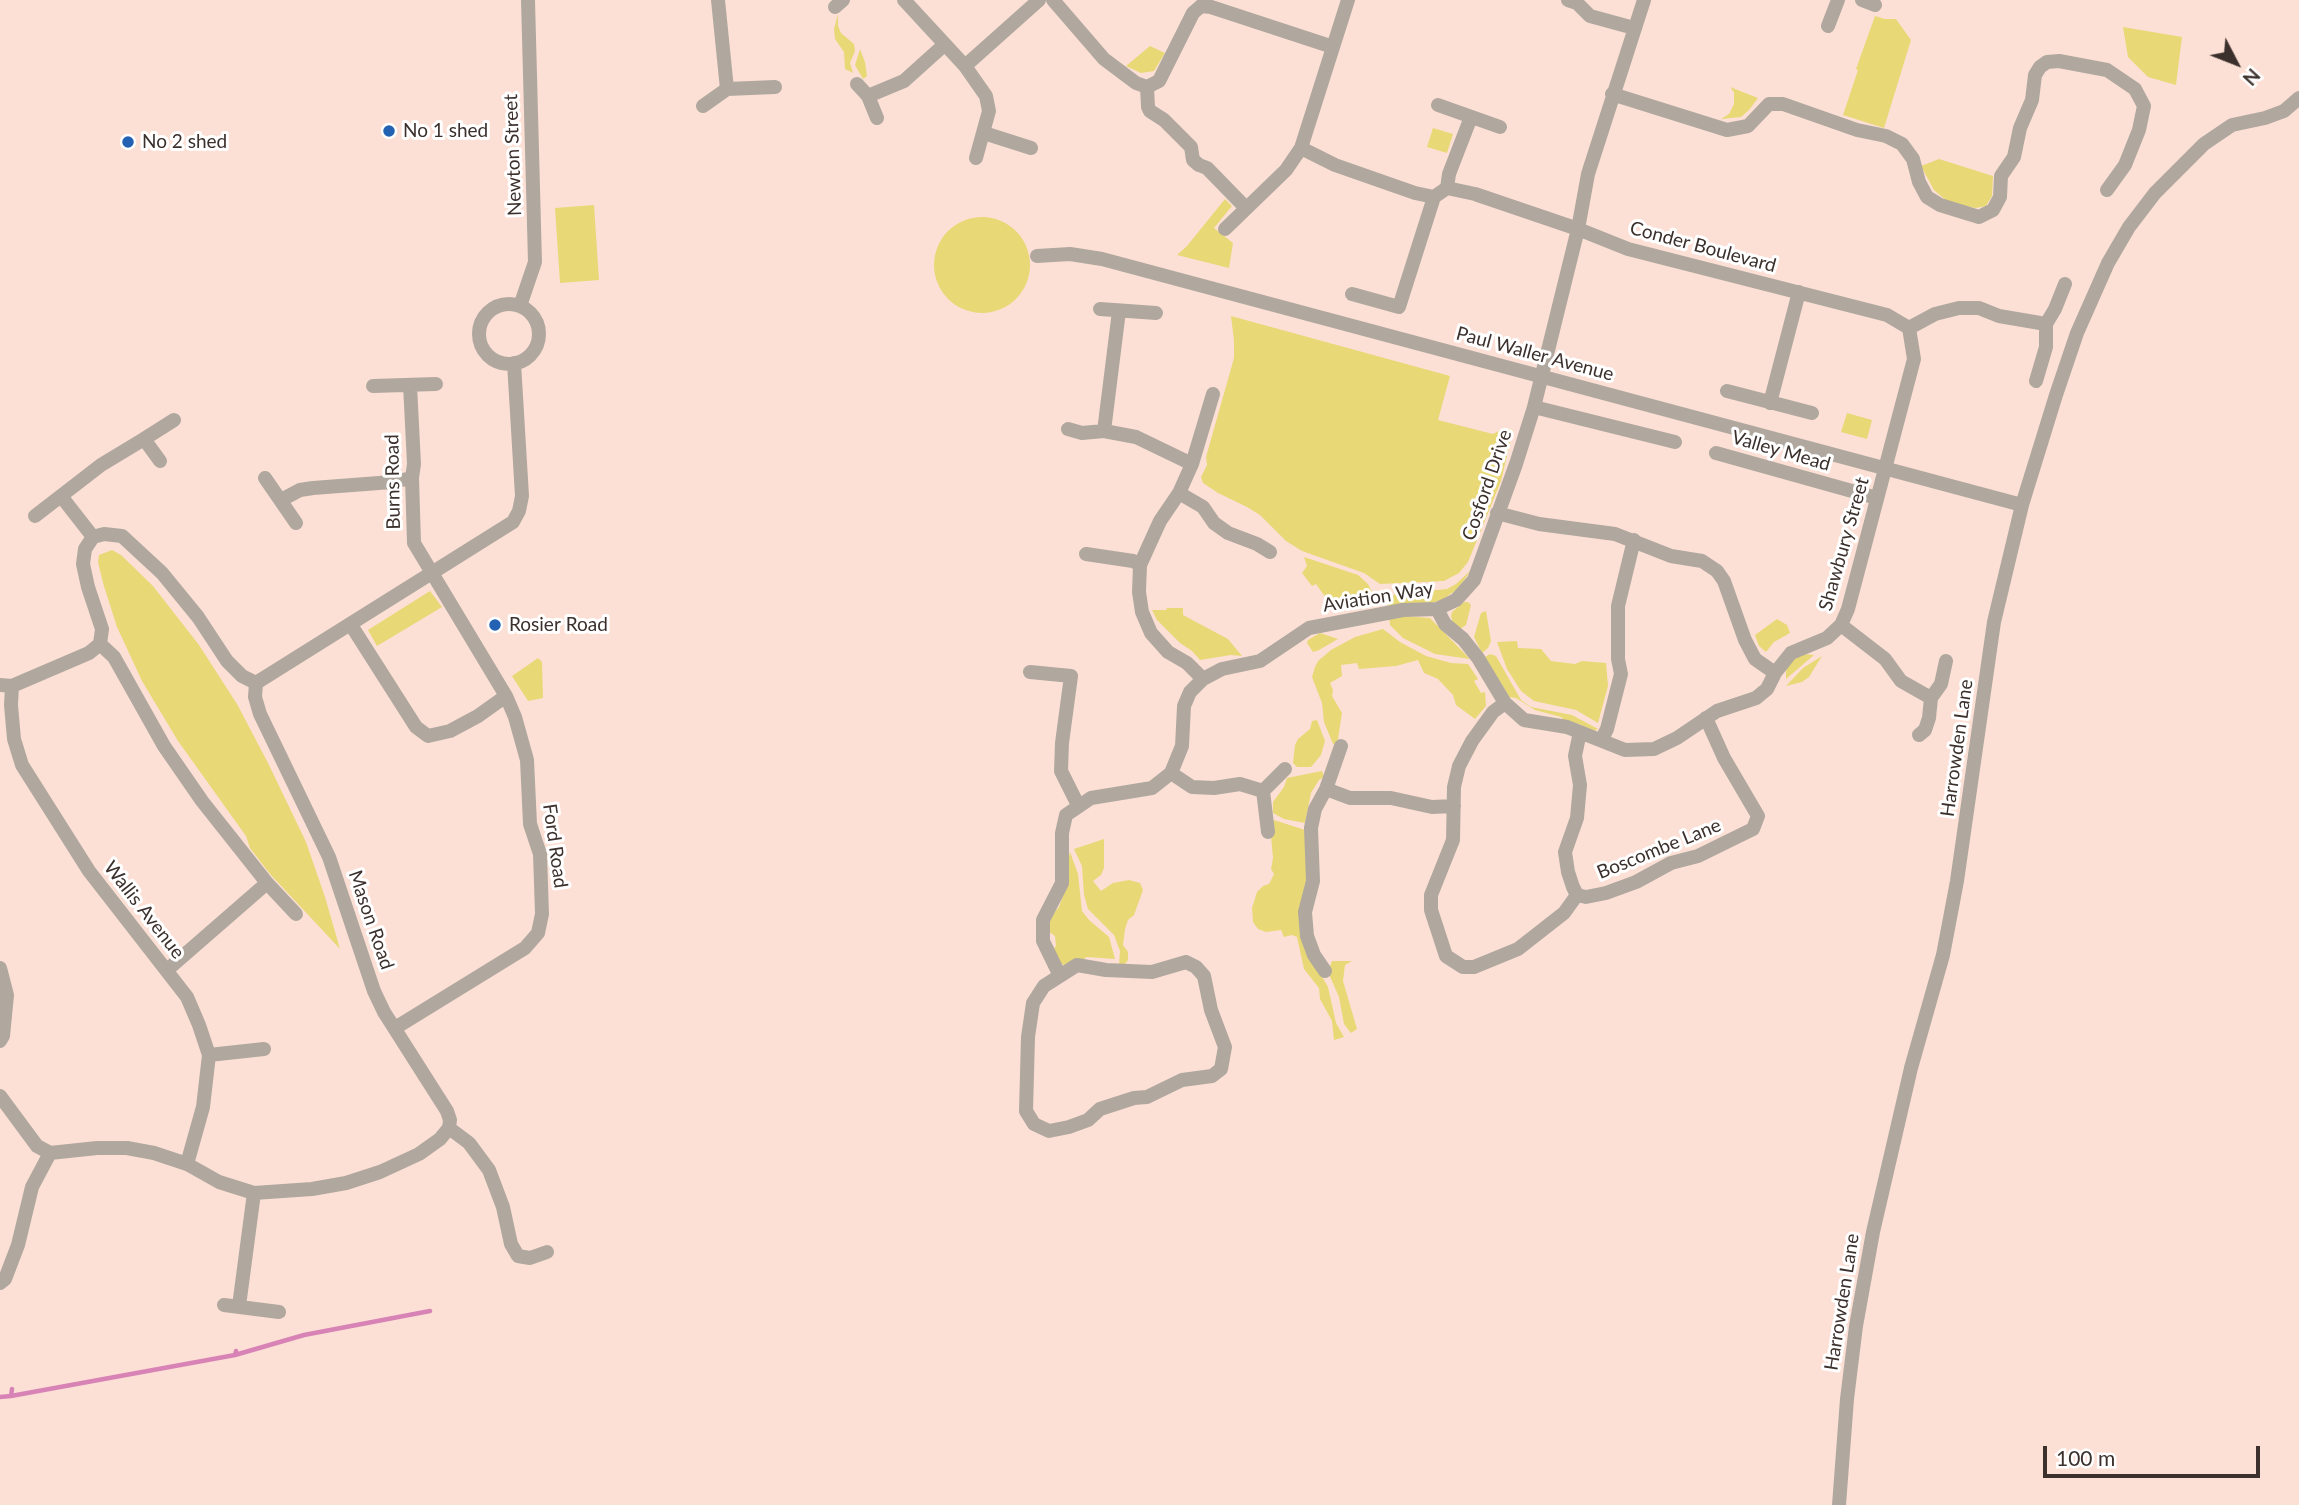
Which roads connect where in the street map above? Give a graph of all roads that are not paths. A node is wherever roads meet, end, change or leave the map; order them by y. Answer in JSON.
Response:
{"nodes":[{"id":1,"x":528,"y":0,"type":"edge"},
{"id":2,"x":719,"y":0,"type":"edge"},
{"id":3,"x":904,"y":0,"type":"edge"},
{"id":4,"x":1039,"y":0,"type":"edge"},
{"id":5,"x":1053,"y":0,"type":"edge"},
{"id":6,"x":1348,"y":0,"type":"edge"},
{"id":7,"x":1567,"y":0,"type":"edge"},
{"id":8,"x":1644,"y":0,"type":"edge"},
{"id":9,"x":1838,"y":0,"type":"edge"},
{"id":10,"x":1201,"y":3,"type":"edge"},
{"id":11,"x":1828,"y":26,"type":"dead end"},
{"id":12,"x":1634,"y":28,"type":"junction"},
{"id":13,"x":944,"y":45,"type":"junction"},
{"id":14,"x":1334,"y":47,"type":"junction"},
{"id":15,"x":965,"y":66,"type":"junction"},
{"id":16,"x":857,"y":85,"type":"dead end"},
{"id":17,"x":775,"y":87,"type":"dead end"},
{"id":18,"x":1147,"y":87,"type":"junction"},
{"id":19,"x":727,"y":89,"type":"junction"},
{"id":20,"x":1612,"y":94,"type":"junction"},
{"id":21,"x":868,"y":96,"type":"junction"},
{"id":22,"x":2299,"y":99,"type":"edge"},
{"id":23,"x":1438,"y":105,"type":"dead end"},
{"id":24,"x":703,"y":106,"type":"dead end"},
{"id":25,"x":1471,"y":117,"type":"junction"},
{"id":26,"x":877,"y":118,"type":"dead end"},
{"id":27,"x":1500,"y":127,"type":"dead end"},
{"id":28,"x":984,"y":133,"type":"junction"},
{"id":29,"x":1031,"y":148,"type":"dead end"},
{"id":30,"x":1301,"y":148,"type":"junction"},
{"id":31,"x":976,"y":158,"type":"dead end"},
{"id":32,"x":1447,"y":188,"type":"junction"},
{"id":33,"x":2108,"y":190,"type":"dead end"},
{"id":34,"x":1434,"y":197,"type":"junction"},
{"id":35,"x":1245,"y":207,"type":"junction"},
{"id":36,"x":1225,"y":229,"type":"dead end"},
{"id":37,"x":1578,"y":229,"type":"junction"},
{"id":38,"x":1037,"y":256,"type":"dead end"},
{"id":39,"x":2065,"y":284,"type":"dead end"},
{"id":40,"x":1799,"y":292,"type":"junction"},
{"id":41,"x":1352,"y":294,"type":"dead end"},
{"id":42,"x":520,"y":306,"type":"junction"},
{"id":43,"x":1100,"y":309,"type":"dead end"},
{"id":44,"x":1119,"y":311,"type":"junction"},
{"id":45,"x":1156,"y":313,"type":"dead end"},
{"id":46,"x":2046,"y":324,"type":"junction"},
{"id":47,"x":1909,"y":328,"type":"junction"},
{"id":48,"x":514,"y":363,"type":"junction"},
{"id":49,"x":1541,"y":376,"type":"junction"},
{"id":50,"x":2036,"y":381,"type":"dead end"},
{"id":51,"x":436,"y":384,"type":"dead end"},
{"id":52,"x":410,"y":385,"type":"junction"},
{"id":53,"x":373,"y":386,"type":"dead end"},
{"id":54,"x":1727,"y":391,"type":"dead end"},
{"id":55,"x":1213,"y":394,"type":"dead end"},
{"id":56,"x":1770,"y":403,"type":"junction"},
{"id":57,"x":1534,"y":407,"type":"junction"},
{"id":58,"x":1812,"y":413,"type":"dead end"},
{"id":59,"x":174,"y":420,"type":"dead end"},
{"id":60,"x":1068,"y":429,"type":"dead end"},
{"id":61,"x":1104,"y":431,"type":"junction"},
{"id":62,"x":144,"y":439,"type":"junction"},
{"id":63,"x":1675,"y":442,"type":"dead end"},
{"id":64,"x":1716,"y":453,"type":"dead end"},
{"id":65,"x":160,"y":461,"type":"dead end"},
{"id":66,"x":1192,"y":464,"type":"junction"},
{"id":67,"x":1885,"y":469,"type":"junction"},
{"id":68,"x":265,"y":478,"type":"dead end"},
{"id":69,"x":412,"y":478,"type":"junction"},
{"id":70,"x":1179,"y":493,"type":"junction"},
{"id":71,"x":61,"y":496,"type":"junction"},
{"id":72,"x":1877,"y":498,"type":"junction"},
{"id":73,"x":281,"y":500,"type":"junction"},
{"id":74,"x":2022,"y":505,"type":"junction"},
{"id":75,"x":1497,"y":513,"type":"junction"},
{"id":76,"x":35,"y":516,"type":"dead end"},
{"id":77,"x":296,"y":523,"type":"dead end"},
{"id":78,"x":93,"y":537,"type":"junction"},
{"id":79,"x":1634,"y":540,"type":"junction"},
{"id":80,"x":1270,"y":552,"type":"dead end"},
{"id":81,"x":1086,"y":554,"type":"dead end"},
{"id":82,"x":1140,"y":565,"type":"junction"},
{"id":83,"x":432,"y":574,"type":"junction"},
{"id":84,"x":1456,"y":600,"type":"joint"},
{"id":85,"x":1437,"y":609,"type":"junction"},
{"id":86,"x":351,"y":625,"type":"junction"},
{"id":87,"x":1841,"y":625,"type":"junction"},
{"id":88,"x":100,"y":644,"type":"junction"},
{"id":89,"x":1946,"y":661,"type":"dead end"},
{"id":90,"x":1030,"y":672,"type":"dead end"},
{"id":91,"x":1775,"y":673,"type":"junction"},
{"id":92,"x":1203,"y":679,"type":"junction"},
{"id":93,"x":256,"y":683,"type":"junction"},
{"id":94,"x":6,"y":686,"type":"edge"},
{"id":95,"x":506,"y":696,"type":"junction"},
{"id":96,"x":1931,"y":698,"type":"junction"},
{"id":97,"x":1505,"y":703,"type":"junction"},
{"id":98,"x":1706,"y":718,"type":"junction"},
{"id":99,"x":1580,"y":732,"type":"junction"},
{"id":100,"x":1919,"y":735,"type":"dead end"},
{"id":101,"x":1602,"y":739,"type":"junction"},
{"id":102,"x":1340,"y":746,"type":"dead end"},
{"id":103,"x":1285,"y":769,"type":"dead end"},
{"id":104,"x":1171,"y":773,"type":"junction"},
{"id":105,"x":1325,"y":789,"type":"junction"},
{"id":106,"x":1263,"y":791,"type":"junction"},
{"id":107,"x":1078,"y":805,"type":"junction"},
{"id":108,"x":1454,"y":806,"type":"junction"},
{"id":109,"x":1268,"y":832,"type":"dead end"},
{"id":110,"x":267,"y":883,"type":"junction"},
{"id":111,"x":1577,"y":895,"type":"junction"},
{"id":112,"x":296,"y":914,"type":"dead end"},
{"id":113,"x":0,"y":968,"type":"edge"},
{"id":114,"x":167,"y":970,"type":"junction"},
{"id":115,"x":1325,"y":971,"type":"dead end"},
{"id":116,"x":1060,"y":976,"type":"junction"},
{"id":117,"x":395,"y":1028,"type":"junction"},
{"id":118,"x":0,"y":1041,"type":"edge"},
{"id":119,"x":264,"y":1049,"type":"dead end"},
{"id":120,"x":209,"y":1055,"type":"junction"},
{"id":121,"x":0,"y":1096,"type":"edge"},
{"id":122,"x":449,"y":1128,"type":"junction"},
{"id":123,"x":50,"y":1153,"type":"junction"},
{"id":124,"x":187,"y":1164,"type":"junction"},
{"id":125,"x":254,"y":1193,"type":"junction"},
{"id":126,"x":547,"y":1252,"type":"dead end"},
{"id":127,"x":0,"y":1283,"type":"edge"},
{"id":128,"x":224,"y":1305,"type":"dead end"},
{"id":129,"x":239,"y":1306,"type":"junction"},
{"id":130,"x":279,"y":1312,"type":"dead end"},
{"id":131,"x":1839,"y":1505,"type":"edge"}],
"edges":[{"from":1,"to":42,"type":"street","name":"Newton Street"},
{"from":2,"to":19,"type":"street"},
{"from":3,"to":13,"type":"street"},
{"from":4,"to":15,"type":"street"},
{"from":5,"to":18,"type":"street"},
{"from":6,"to":14,"type":"street"},
{"from":7,"to":12,"type":"street"},
{"from":8,"to":12,"type":"street"},
{"from":9,"to":11,"type":"street"},
{"from":10,"to":14,"type":"street"},
{"from":10,"to":18,"type":"street"},
{"from":12,"to":20,"type":"street"},
{"from":13,"to":15,"type":"street"},
{"from":13,"to":21,"type":"street"},
{"from":14,"to":30,"type":"street"},
{"from":15,"to":28,"type":"street"},
{"from":16,"to":21,"type":"street"},
{"from":17,"to":19,"type":"street"},
{"from":18,"to":35,"type":"street"},
{"from":19,"to":24,"type":"street"},
{"from":20,"to":33,"type":"street"},
{"from":20,"to":37,"type":"street"},
{"from":21,"to":26,"type":"street"},
{"from":22,"to":74,"type":"street","name":"Harrowden Lane"},
{"from":23,"to":25,"type":"street"},
{"from":25,"to":27,"type":"street"},
{"from":25,"to":32,"type":"street"},
{"from":28,"to":29,"type":"street"},
{"from":28,"to":31,"type":"street"},
{"from":30,"to":34,"type":"street"},
{"from":30,"to":35,"type":"street"},
{"from":32,"to":34,"type":"street"},
{"from":32,"to":37,"type":"street","name":"Conder Boulevard"},
{"from":34,"to":41,"type":"street"},
{"from":35,"to":36,"type":"street"},
{"from":37,"to":40,"type":"street","name":"Conder Boulevard"},
{"from":37,"to":49,"type":"street","name":"Cosford Drive"},
{"from":38,"to":49,"type":"street","name":"Paul Waller Avenue"},
{"from":39,"to":46,"type":"street"},
{"from":40,"to":47,"type":"street","name":"Conder Boulevard"},
{"from":40,"to":56,"type":"street"},
{"from":42,"to":48,"type":"street"},
{"from":42,"to":48,"type":"street"},
{"from":43,"to":44,"type":"street"},
{"from":44,"to":45,"type":"street"},
{"from":44,"to":61,"type":"street"},
{"from":46,"to":47,"type":"street"},
{"from":46,"to":50,"type":"street"},
{"from":47,"to":67,"type":"street","name":"Shawbury Street"},
{"from":48,"to":83,"type":"street"},
{"from":49,"to":57,"type":"street","name":"Cosford Drive"},
{"from":49,"to":67,"type":"street","name":"Paul Waller Avenue"},
{"from":51,"to":52,"type":"street"},
{"from":52,"to":53,"type":"street"},
{"from":52,"to":69,"type":"street","name":"Burns Road"},
{"from":54,"to":56,"type":"street"},
{"from":55,"to":66,"type":"street"},
{"from":56,"to":58,"type":"street"},
{"from":57,"to":63,"type":"street"},
{"from":57,"to":75,"type":"street","name":"Cosford Drive"},
{"from":59,"to":62,"type":"street"},
{"from":60,"to":61,"type":"street"},
{"from":61,"to":66,"type":"street"},
{"from":62,"to":65,"type":"street"},
{"from":62,"to":71,"type":"street"},
{"from":64,"to":72,"type":"street","name":"Valley Mead"},
{"from":66,"to":70,"type":"street"},
{"from":67,"to":72,"type":"street","name":"Shawbury Street"},
{"from":67,"to":74,"type":"street","name":"Paul Waller Avenue"},
{"from":68,"to":73,"type":"street"},
{"from":69,"to":73,"type":"street"},
{"from":69,"to":83,"type":"street","name":"Burns Road"},
{"from":70,"to":80,"type":"street"},
{"from":70,"to":82,"type":"street"},
{"from":71,"to":76,"type":"street"},
{"from":71,"to":78,"type":"street"},
{"from":72,"to":87,"type":"street","name":"Shawbury Street"},
{"from":73,"to":77,"type":"street"},
{"from":74,"to":131,"type":"street","name":"Harrowden Lane"},
{"from":75,"to":79,"type":"street"},
{"from":75,"to":84,"type":"street","name":"Cosford Drive"},
{"from":78,"to":88,"type":"street"},
{"from":78,"to":93,"type":"street"},
{"from":79,"to":91,"type":"street"},
{"from":79,"to":101,"type":"street"},
{"from":81,"to":82,"type":"street"},
{"from":82,"to":92,"type":"street"},
{"from":83,"to":86,"type":"street"},
{"from":83,"to":95,"type":"street","name":"Ford Road"},
{"from":84,"to":85,"type":"street","name":"Aviation Way"},
{"from":85,"to":92,"type":"street","name":"Aviation Way"},
{"from":85,"to":97,"type":"street","name":"Shawbury Street"},
{"from":86,"to":93,"type":"street"},
{"from":86,"to":95,"type":"street"},
{"from":87,"to":91,"type":"street","name":"Shawbury Street"},
{"from":87,"to":96,"type":"street"},
{"from":88,"to":94,"type":"street"},
{"from":88,"to":110,"type":"street"},
{"from":89,"to":96,"type":"street"},
{"from":90,"to":107,"type":"street"},
{"from":91,"to":98,"type":"street","name":"Shawbury Street"},
{"from":92,"to":104,"type":"street"},
{"from":93,"to":117,"type":"street","name":"Mason Road"},
{"from":94,"to":114,"type":"street","name":"Wallis Avenue"},
{"from":95,"to":117,"type":"street","name":"Ford Road"},
{"from":96,"to":100,"type":"street"},
{"from":97,"to":99,"type":"street","name":"Shawbury Street"},
{"from":97,"to":108,"type":"street"},
{"from":98,"to":101,"type":"street","name":"Shawbury Street"},
{"from":98,"to":111,"type":"street","name":"Boscombe Lane"},
{"from":99,"to":101,"type":"street","name":"Shawbury Street"},
{"from":99,"to":111,"type":"street","name":"Boscombe Lane"},
{"from":102,"to":105,"type":"street"},
{"from":103,"to":106,"type":"street"},
{"from":104,"to":106,"type":"street"},
{"from":104,"to":107,"type":"street"},
{"from":105,"to":108,"type":"street"},
{"from":105,"to":115,"type":"street"},
{"from":106,"to":109,"type":"street"},
{"from":107,"to":116,"type":"street"},
{"from":108,"to":111,"type":"street"},
{"from":110,"to":112,"type":"street"},
{"from":110,"to":114,"type":"street"},
{"from":113,"to":118,"type":"street"},
{"from":114,"to":120,"type":"street","name":"Wallis Avenue"},
{"from":116,"to":116,"type":"street"},
{"from":117,"to":122,"type":"street","name":"Mason Road"},
{"from":119,"to":120,"type":"street"},
{"from":120,"to":124,"type":"street","name":"Wallis Avenue"},
{"from":121,"to":123,"type":"street"},
{"from":122,"to":125,"type":"street"},
{"from":122,"to":126,"type":"street"},
{"from":123,"to":124,"type":"street"},
{"from":123,"to":127,"type":"street"},
{"from":124,"to":125,"type":"street"},
{"from":125,"to":129,"type":"street"},
{"from":128,"to":129,"type":"street"},
{"from":129,"to":130,"type":"street"}]}
